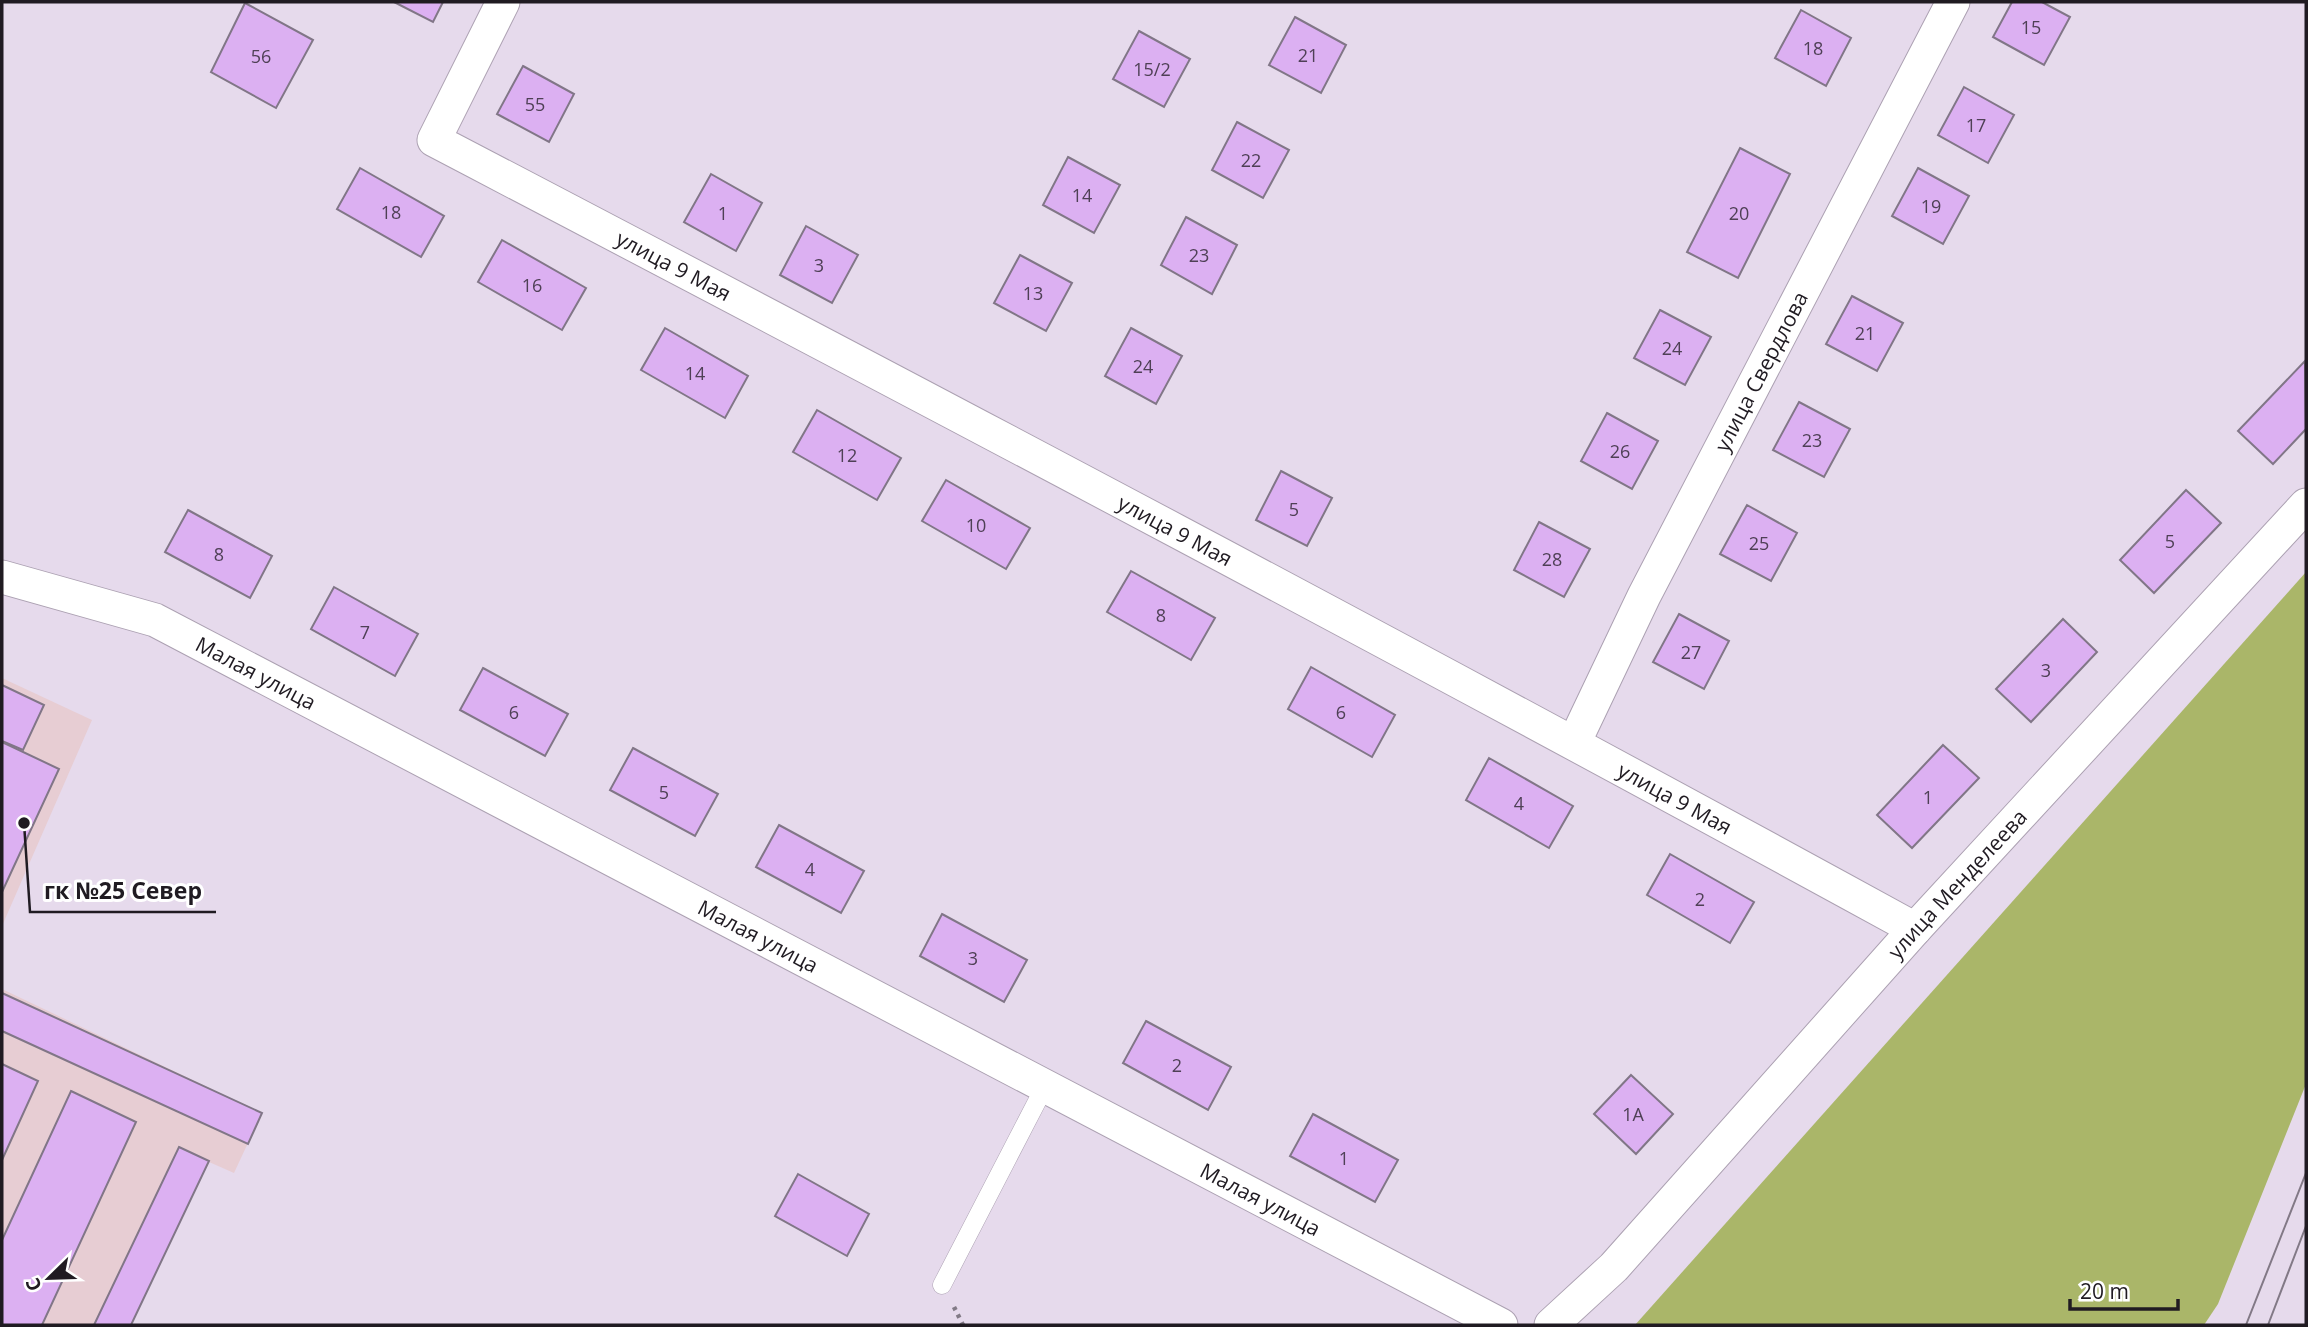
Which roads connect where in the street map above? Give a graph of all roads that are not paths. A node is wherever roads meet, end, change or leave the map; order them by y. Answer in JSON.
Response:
{"nodes":[{"id":1,"x":503,"y":2,"type":"edge"},
{"id":2,"x":1953,"y":2,"type":"edge"},
{"id":3,"x":2306,"y":505,"type":"edge"},
{"id":4,"x":2,"y":577,"type":"edge"},
{"id":5,"x":1574,"y":743,"type":"junction"},
{"id":6,"x":1915,"y":929,"type":"junction"},
{"id":7,"x":1045,"y":1086,"type":"junction"},
{"id":8,"x":942,"y":1285,"type":"dead end"},
{"id":9,"x":1501,"y":1325,"type":"edge"},
{"id":10,"x":1551,"y":1325,"type":"edge"}],
"edges":[{"from":1,"to":5,"type":"street","name":"улица 9 Мая"},
{"from":2,"to":5,"type":"street","name":"улица Свердлова"},
{"from":3,"to":6,"type":"street","name":"улица Менделеева"},
{"from":4,"to":7,"type":"street","name":"Малая улица"},
{"from":5,"to":6,"type":"street","name":"улица 9 Мая"},
{"from":6,"to":10,"type":"street","name":"улица Менделеева"},
{"from":7,"to":8,"type":"lane"},
{"from":7,"to":9,"type":"street","name":"Малая улица"}]}
